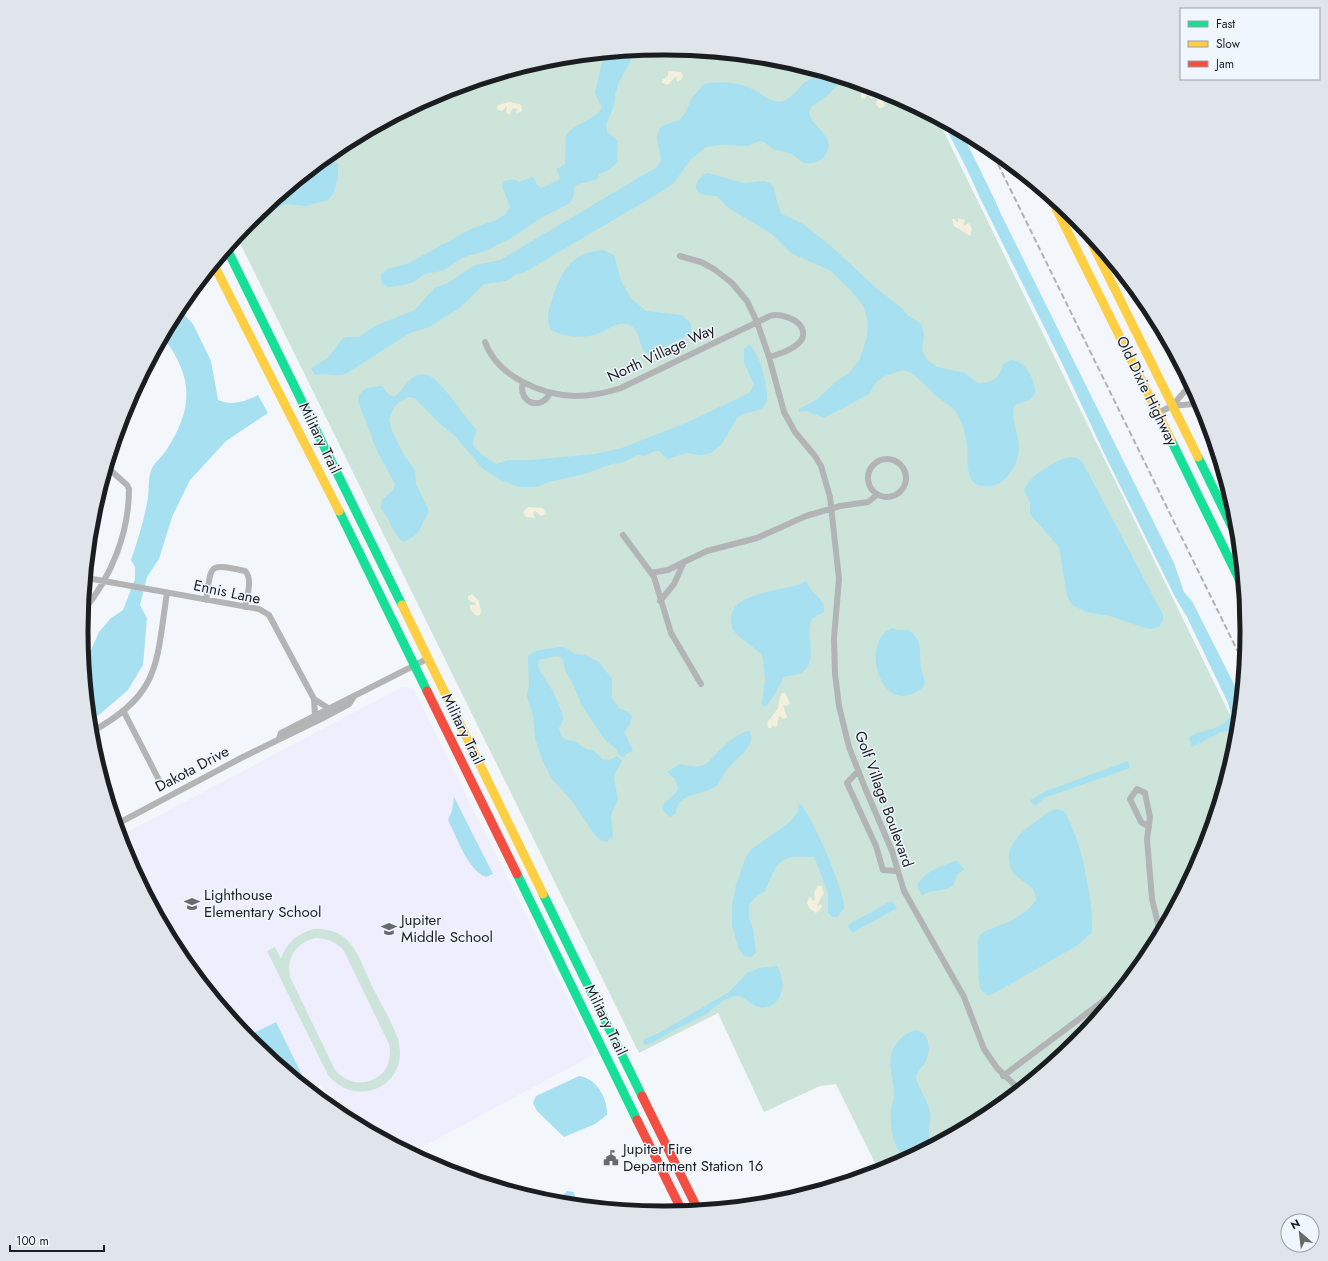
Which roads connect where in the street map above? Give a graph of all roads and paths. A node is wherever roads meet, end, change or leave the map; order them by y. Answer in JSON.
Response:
{"nodes":[{"id":1,"x":1058,"y":212,"type":"edge"},
{"id":2,"x":1095,"y":249,"type":"edge"},
{"id":3,"x":229,"y":253,"type":"edge"},
{"id":4,"x":680,"y":256,"type":"dead end"},
{"id":5,"x":216,"y":269,"type":"edge"},
{"id":6,"x":757,"y":322,"type":"junction"},
{"id":7,"x":485,"y":342,"type":"dead end"},
{"id":8,"x":769,"y":357,"type":"junction"},
{"id":9,"x":524,"y":382,"type":"junction"},
{"id":10,"x":1187,"y":390,"type":"edge"},
{"id":11,"x":550,"y":392,"type":"junction"},
{"id":12,"x":1193,"y":404,"type":"edge"},
{"id":13,"x":1172,"y":406,"type":"junction"},
{"id":14,"x":1158,"y":413,"type":"junction"},
{"id":15,"x":111,"y":471,"type":"edge"},
{"id":16,"x":877,"y":495,"type":"junction"},
{"id":17,"x":830,"y":510,"type":"junction"},
{"id":18,"x":1228,"y":519,"type":"edge"},
{"id":19,"x":623,"y":535,"type":"dead end"},
{"id":20,"x":684,"y":562,"type":"junction"},
{"id":21,"x":651,"y":573,"type":"junction"},
{"id":22,"x":1236,"y":574,"type":"edge"},
{"id":23,"x":91,"y":578,"type":"edge"},
{"id":24,"x":104,"y":580,"type":"junction"},
{"id":25,"x":167,"y":593,"type":"junction"},
{"id":26,"x":206,"y":600,"type":"junction"},
{"id":27,"x":660,"y":600,"type":"junction"},
{"id":28,"x":90,"y":601,"type":"edge"},
{"id":29,"x":245,"y":607,"type":"junction"},
{"id":30,"x":429,"y":658,"type":"junction"},
{"id":31,"x":415,"y":665,"type":"junction"},
{"id":32,"x":701,"y":684,"type":"dead end"},
{"id":33,"x":353,"y":698,"type":"junction"},
{"id":34,"x":314,"y":699,"type":"junction"},
{"id":35,"x":328,"y":708,"type":"junction"},
{"id":36,"x":124,"y":712,"type":"junction"},
{"id":37,"x":315,"y":715,"type":"junction"},
{"id":38,"x":97,"y":729,"type":"edge"},
{"id":39,"x":279,"y":738,"type":"junction"},
{"id":40,"x":858,"y":772,"type":"junction"},
{"id":41,"x":159,"y":780,"type":"dead end"},
{"id":42,"x":121,"y":822,"type":"edge"},
{"id":43,"x":1149,"y":827,"type":"junction"},
{"id":44,"x":897,"y":871,"type":"junction"},
{"id":45,"x":1158,"y":924,"type":"edge"},
{"id":46,"x":1106,"y":999,"type":"edge"},
{"id":47,"x":1003,"y":1076,"type":"junction"},
{"id":48,"x":1015,"y":1086,"type":"edge"},
{"id":49,"x":677,"y":1166,"type":"junction"},
{"id":50,"x":662,"y":1172,"type":"junction"},
{"id":51,"x":696,"y":1205,"type":"edge"},
{"id":52,"x":679,"y":1206,"type":"edge"}],
"edges":[{"from":1,"to":14,"type":"main road","name":"Old Dixie Highway"},
{"from":2,"to":13,"type":"main road","name":"Old Dixie Highway"},
{"from":3,"to":30,"type":"main road","name":"Military Trail"},
{"from":4,"to":6,"type":"street","name":"Golf Village Boulevard"},
{"from":5,"to":31,"type":"main road","name":"Military Trail"},
{"from":6,"to":8,"type":"street","name":"Golf Village Boulevard"},
{"from":6,"to":8,"type":"street"},
{"from":6,"to":11,"type":"street","name":"North Village Way"},
{"from":7,"to":9,"type":"street","name":"North Village Way"},
{"from":8,"to":17,"type":"street","name":"Golf Village Boulevard"},
{"from":9,"to":11,"type":"street","name":"North Village Way"},
{"from":9,"to":11,"type":"street"},
{"from":10,"to":13,"type":"street"},
{"from":12,"to":13,"type":"street"},
{"from":13,"to":14,"type":"street"},
{"from":13,"to":18,"type":"main road","name":"Old Dixie Highway"},
{"from":14,"to":22,"type":"main road","name":"Old Dixie Highway"},
{"from":15,"to":24,"type":"street"},
{"from":16,"to":16,"type":"street"},
{"from":16,"to":17,"type":"street"},
{"from":17,"to":20,"type":"street"},
{"from":17,"to":40,"type":"street","name":"Golf Village Boulevard"},
{"from":19,"to":21,"type":"street"},
{"from":20,"to":21,"type":"street"},
{"from":20,"to":27,"type":"street"},
{"from":21,"to":27,"type":"street"},
{"from":23,"to":24,"type":"street","name":"Ennis Lane"},
{"from":24,"to":25,"type":"street","name":"Ennis Lane"},
{"from":24,"to":28,"type":"street"},
{"from":25,"to":26,"type":"street","name":"Ennis Lane"},
{"from":25,"to":36,"type":"street"},
{"from":26,"to":29,"type":"street","name":"Ennis Lane"},
{"from":26,"to":29,"type":"street"},
{"from":27,"to":32,"type":"street"},
{"from":29,"to":34,"type":"street","name":"Ennis Lane"},
{"from":30,"to":31,"type":"street","name":"Dakota Drive"},
{"from":30,"to":49,"type":"main road","name":"Military Trail"},
{"from":31,"to":33,"type":"street","name":"Dakota Drive"},
{"from":31,"to":50,"type":"main road","name":"Military Trail"},
{"from":33,"to":35,"type":"street","name":"Dakota Drive"},
{"from":33,"to":39,"type":"street","name":"Dakota Drive"},
{"from":34,"to":35,"type":"street","name":"Ennis Lane"},
{"from":34,"to":37,"type":"street","name":"Ennis Lane"},
{"from":35,"to":37,"type":"street","name":"Dakota Drive"},
{"from":36,"to":38,"type":"street"},
{"from":36,"to":41,"type":"street"},
{"from":37,"to":39,"type":"street","name":"Dakota Drive"},
{"from":39,"to":42,"type":"street","name":"Dakota Drive"},
{"from":40,"to":44,"type":"street","name":"Golf Village Boulevard"},
{"from":40,"to":44,"type":"street"},
{"from":43,"to":43,"type":"street"},
{"from":43,"to":45,"type":"street"},
{"from":44,"to":47,"type":"street","name":"Golf Village Boulevard"},
{"from":46,"to":47,"type":"street"},
{"from":47,"to":48,"type":"street","name":"Golf Village Boulevard"},
{"from":49,"to":50,"type":"street"},
{"from":49,"to":51,"type":"main road","name":"Military Trail"},
{"from":50,"to":52,"type":"main road","name":"Military Trail"}]}
